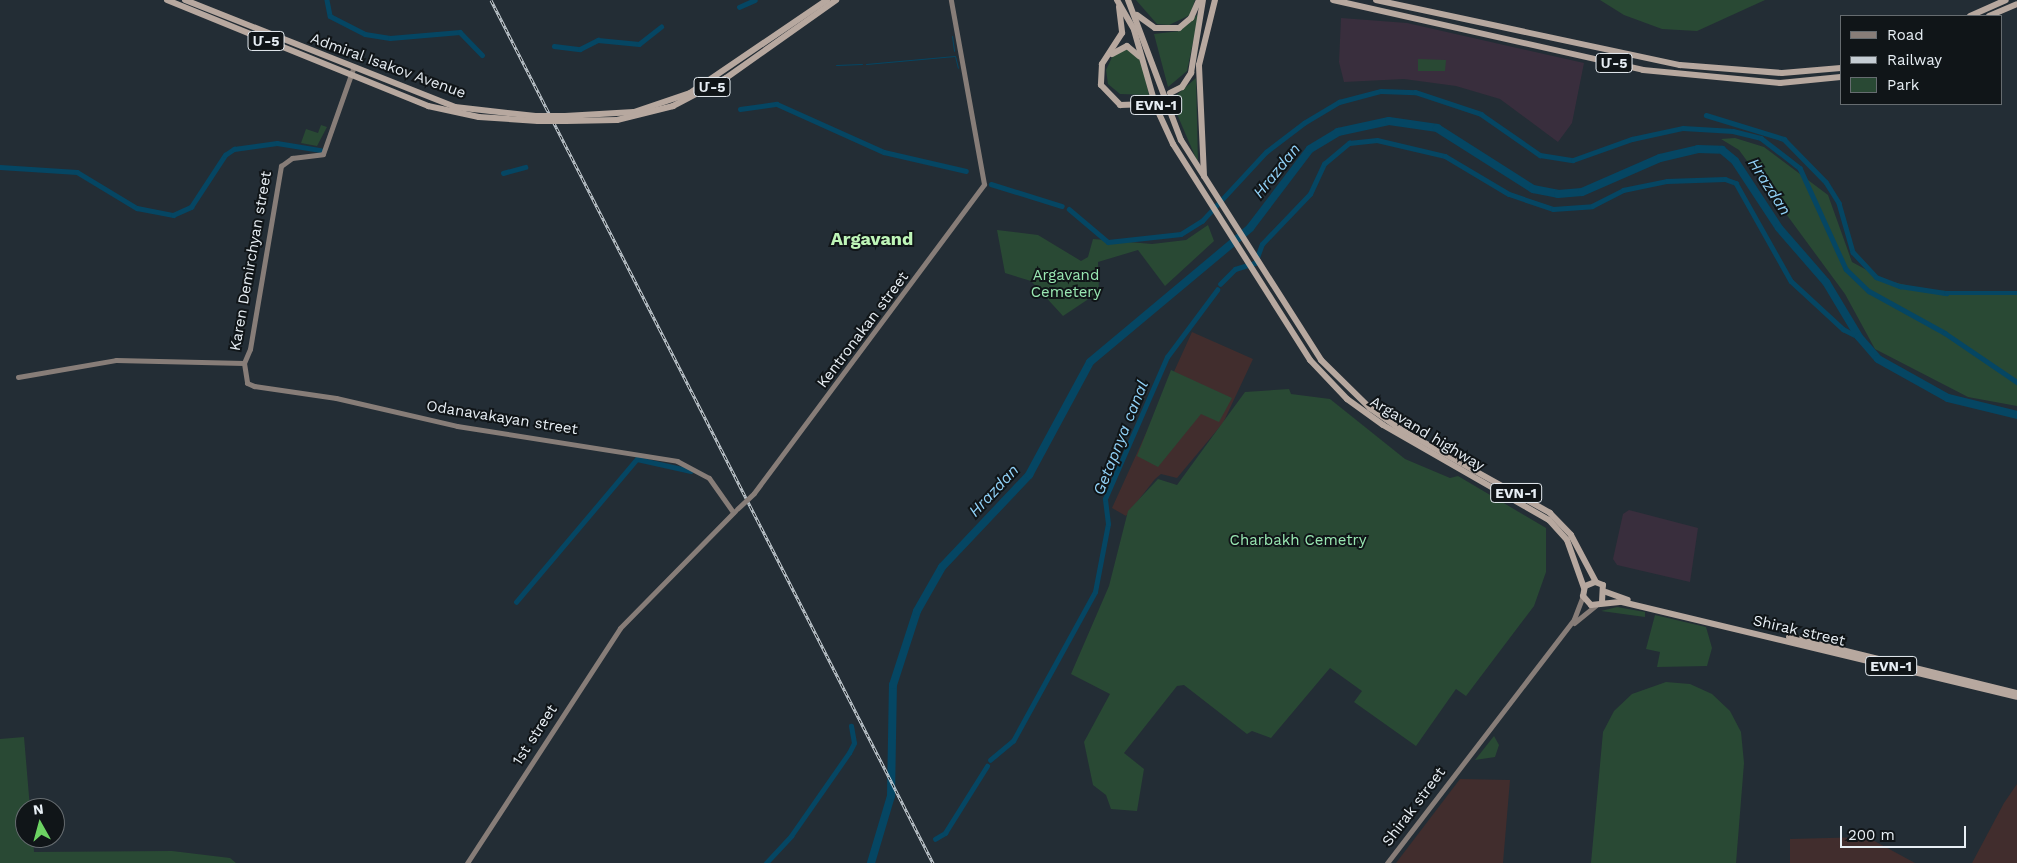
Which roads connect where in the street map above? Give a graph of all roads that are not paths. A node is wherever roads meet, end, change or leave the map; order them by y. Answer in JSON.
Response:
{"nodes":[{"id":1,"x":167,"y":0,"type":"edge"},
{"id":2,"x":185,"y":0,"type":"edge"},
{"id":3,"x":827,"y":0,"type":"edge"},
{"id":4,"x":836,"y":0,"type":"edge"},
{"id":5,"x":951,"y":0,"type":"edge"},
{"id":6,"x":1128,"y":0,"type":"edge"},
{"id":7,"x":1199,"y":0,"type":"edge"},
{"id":8,"x":1204,"y":0,"type":"edge"},
{"id":9,"x":1215,"y":0,"type":"edge"},
{"id":10,"x":1333,"y":0,"type":"edge"},
{"id":11,"x":1376,"y":0,"type":"edge"},
{"id":12,"x":2006,"y":0,"type":"edge"},
{"id":13,"x":1118,"y":1,"type":"edge"},
{"id":14,"x":2017,"y":4,"type":"edge"},
{"id":15,"x":1136,"y":14,"type":"junction"},
{"id":16,"x":1972,"y":15,"type":"edge"},
{"id":17,"x":1991,"y":15,"type":"edge"},
{"id":18,"x":1199,"y":65,"type":"junction"},
{"id":19,"x":1146,"y":68,"type":"junction"},
{"id":20,"x":1840,"y":68,"type":"edge"},
{"id":21,"x":353,"y":69,"type":"junction"},
{"id":22,"x":1833,"y":70,"type":"junction"},
{"id":23,"x":1838,"y":78,"type":"edge"},
{"id":24,"x":349,"y":79,"type":"junction"},
{"id":25,"x":1170,"y":95,"type":"junction"},
{"id":26,"x":1147,"y":102,"type":"junction"},
{"id":27,"x":537,"y":118,"type":"junction"},
{"id":28,"x":566,"y":119,"type":"junction"},
{"id":29,"x":1204,"y":179,"type":"junction"},
{"id":30,"x":244,"y":362,"type":"junction"},
{"id":31,"x":18,"y":377,"type":"dead end"},
{"id":32,"x":735,"y":510,"type":"junction"},
{"id":33,"x":1596,"y":582,"type":"junction"},
{"id":34,"x":1584,"y":588,"type":"junction"},
{"id":35,"x":1606,"y":592,"type":"junction"},
{"id":36,"x":1583,"y":596,"type":"junction"},
{"id":37,"x":1602,"y":602,"type":"junction"},
{"id":38,"x":1596,"y":605,"type":"junction"},
{"id":39,"x":626,"y":620,"type":"joint"},
{"id":40,"x":2017,"y":693,"type":"edge"},
{"id":41,"x":2017,"y":697,"type":"edge"},
{"id":42,"x":467,"y":863,"type":"edge"},
{"id":43,"x":1388,"y":863,"type":"edge"}],
"edges":[{"from":1,"to":24,"type":"highway","name":"Admiral Isakov Avenue","number":"Մ-5"},
{"from":2,"to":21,"type":"highway","name":"Admiral Isakov Avenue","number":"Մ-5"},
{"from":3,"to":28,"type":"highway","name":"Admiral Isakov Avenue","number":"Մ-5"},
{"from":4,"to":28,"type":"highway","name":"Admiral Isakov Avenue","number":"Մ-5"},
{"from":5,"to":32,"type":"main road","name":"Kentronakan street","bridge":true},
{"from":6,"to":15,"type":"highway","number":"EVN-1"},
{"from":7,"to":15,"type":"highway"},
{"from":8,"to":25,"type":"highway"},
{"from":9,"to":18,"type":"highway"},
{"from":10,"to":23,"type":"highway","number":"Մ-5"},
{"from":11,"to":22,"type":"highway","number":"Մ-5"},
{"from":12,"to":16,"type":"highway"},
{"from":13,"to":19,"type":"highway","number":"EVN-1"},
{"from":13,"to":26,"type":"highway"},
{"from":14,"to":17,"type":"highway"},
{"from":15,"to":29,"type":"highway","number":"EVN-1"},
{"from":18,"to":25,"type":"highway"},
{"from":18,"to":29,"type":"highway"},
{"from":19,"to":26,"type":"highway"},
{"from":19,"to":34,"type":"highway","name":"Argavand highway","number":"EVN-1"},
{"from":20,"to":22,"type":"highway","number":"Մ-5"},
{"from":21,"to":24,"type":"main road"},
{"from":21,"to":27,"type":"highway","name":"Admiral Isakov Avenue","number":"Մ-5"},
{"from":22,"to":23,"type":"highway"},
{"from":24,"to":27,"type":"highway","name":"Admiral Isakov Avenue","number":"Մ-5"},
{"from":24,"to":30,"type":"main road","name":"Karen Demirchyan street"},
{"from":25,"to":26,"type":"highway","bridge":true},
{"from":27,"to":28,"type":"highway","name":"Admiral Isakov Avenue","number":"Մ-5","bridge":true},
{"from":29,"to":33,"type":"highway","name":"Argavand highway","number":"EVN-1"},
{"from":30,"to":31,"type":"main road"},
{"from":30,"to":32,"type":"main road","name":"Odanavakayan street"},
{"from":32,"to":39,"type":"main road","name":"Kentronakan street"},
{"from":33,"to":34,"type":"highway"},
{"from":33,"to":35,"type":"highway","number":"EVN-1"},
{"from":34,"to":36,"type":"highway","name":"Shirak street","number":"EVN-1"},
{"from":35,"to":37,"type":"highway"},
{"from":35,"to":40,"type":"highway","name":"Shirak street","number":"EVN-1"},
{"from":36,"to":38,"type":"highway"},
{"from":36,"to":43,"type":"main road","name":"Shirak street"},
{"from":37,"to":38,"type":"highway","name":"Shirak street","number":"EVN-1"},
{"from":37,"to":41,"type":"highway","name":"Shirak street","number":"EVN-1"},
{"from":38,"to":43,"type":"main road","name":"Shirak street"},
{"from":39,"to":42,"type":"main road","name":"1st street"}]}
